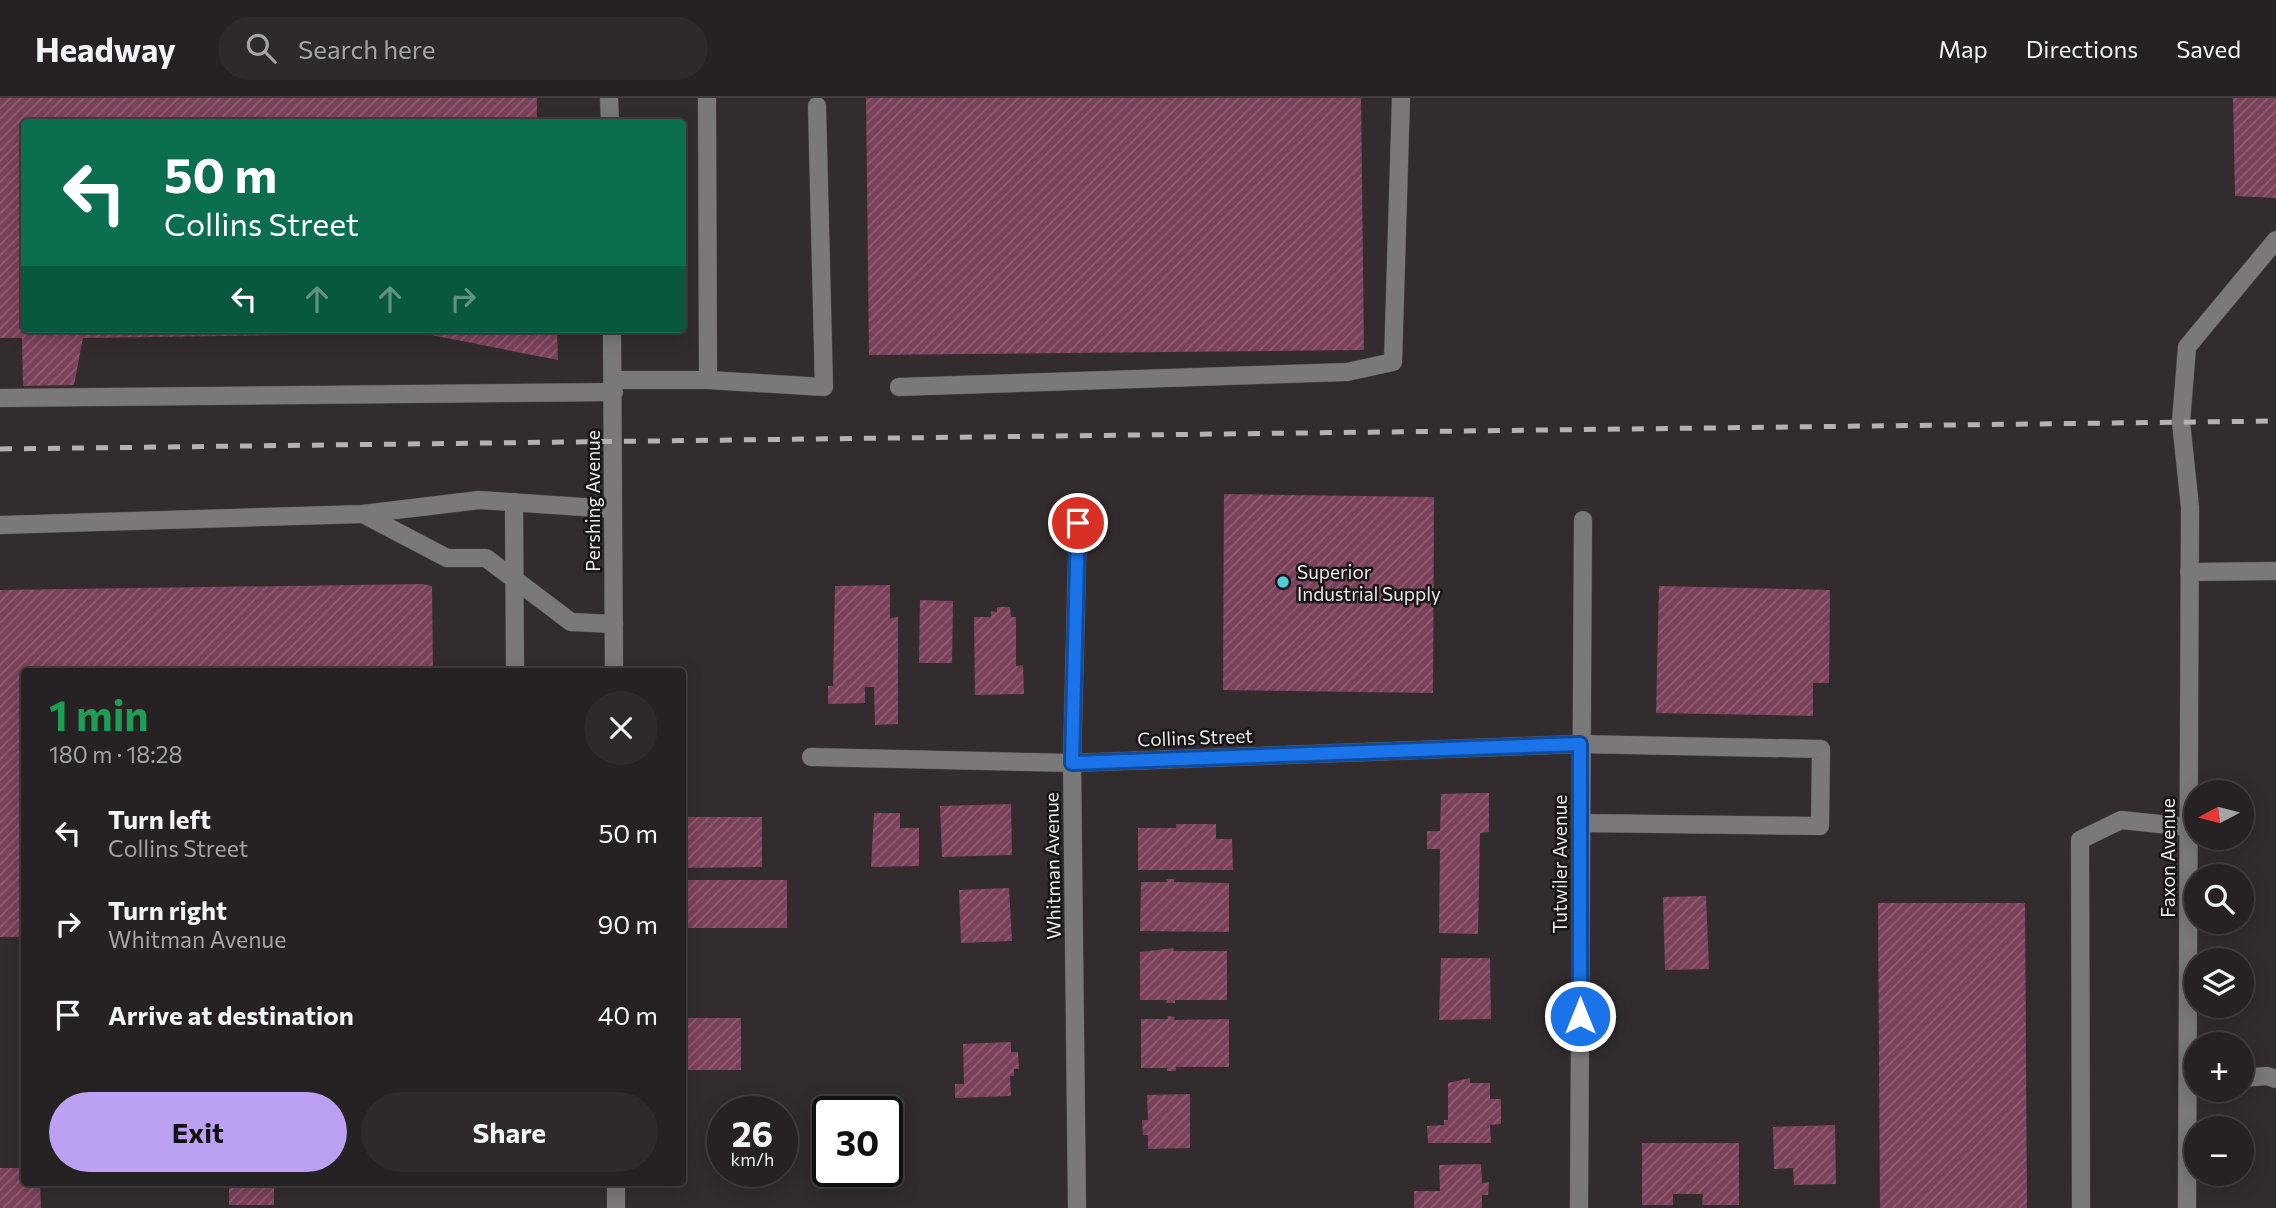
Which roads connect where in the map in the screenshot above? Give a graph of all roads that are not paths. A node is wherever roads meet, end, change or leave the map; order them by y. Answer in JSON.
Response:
{"nodes":[{"id":1,"x":609,"y":98,"type":"edge"},
{"id":2,"x":1401,"y":98,"type":"edge"},
{"id":3,"x":707,"y":99,"type":"edge"},
{"id":4,"x":817,"y":106,"type":"dead end"},
{"id":5,"x":610,"y":119,"type":"edge"},
{"id":6,"x":2276,"y":240,"type":"edge"},
{"id":7,"x":612,"y":333,"type":"edge"},
{"id":8,"x":708,"y":380,"type":"junction"},
{"id":9,"x":613,"y":386,"type":"junction"},
{"id":10,"x":899,"y":387,"type":"dead end"},
{"id":11,"x":0,"y":398,"type":"edge"},
{"id":12,"x":514,"y":502,"type":"junction"},
{"id":13,"x":613,"y":509,"type":"junction"},
{"id":14,"x":363,"y":514,"type":"junction"},
{"id":15,"x":1583,"y":520,"type":"dead end"},
{"id":16,"x":1078,"y":523,"type":"dead end"},
{"id":17,"x":0,"y":526,"type":"edge"},
{"id":18,"x":2276,"y":571,"type":"edge"},
{"id":19,"x":2189,"y":572,"type":"junction"},
{"id":20,"x":515,"y":580,"type":"junction"},
{"id":21,"x":614,"y":624,"type":"junction"},
{"id":22,"x":515,"y":668,"type":"edge"},
{"id":23,"x":614,"y":668,"type":"edge"},
{"id":24,"x":1580,"y":744,"type":"junction"},
{"id":25,"x":811,"y":757,"type":"dead end"},
{"id":26,"x":1072,"y":763,"type":"junction"},
{"id":27,"x":2188,"y":780,"type":"edge"},
{"id":28,"x":1580,"y":823,"type":"junction"},
{"id":29,"x":2184,"y":827,"type":"edge"},
{"id":30,"x":2188,"y":850,"type":"edge"},
{"id":31,"x":2191,"y":1032,"type":"edge"},
{"id":32,"x":2254,"y":1077,"type":"edge"},
{"id":33,"x":2276,"y":1079,"type":"edge"},
{"id":34,"x":2191,"y":1102,"type":"edge"},
{"id":35,"x":616,"y":1186,"type":"edge"},
{"id":36,"x":616,"y":1208,"type":"edge"},
{"id":37,"x":1077,"y":1208,"type":"edge"},
{"id":38,"x":1579,"y":1208,"type":"edge"},
{"id":39,"x":2081,"y":1208,"type":"edge"},
{"id":40,"x":2187,"y":1208,"type":"edge"}],
"edges":[{"from":1,"to":5,"type":"street"},
{"from":2,"to":10,"type":"street"},
{"from":3,"to":8,"type":"street"},
{"from":4,"to":8,"type":"street"},
{"from":6,"to":19,"type":"street","name":"Faxon Avenue"},
{"from":7,"to":9,"type":"street","name":"Pershing Avenue"},
{"from":8,"to":9,"type":"street"},
{"from":9,"to":11,"type":"street"},
{"from":9,"to":13,"type":"street","name":"Pershing Avenue"},
{"from":12,"to":13,"type":"street"},
{"from":12,"to":14,"type":"street"},
{"from":12,"to":20,"type":"street"},
{"from":13,"to":21,"type":"street","name":"Pershing Avenue"},
{"from":14,"to":17,"type":"street"},
{"from":14,"to":20,"type":"street"},
{"from":15,"to":24,"type":"street","name":"Tutwiler Avenue"},
{"from":16,"to":26,"type":"street","name":"Whitman Avenue"},
{"from":18,"to":19,"type":"street"},
{"from":19,"to":27,"type":"street","name":"Faxon Avenue"},
{"from":20,"to":21,"type":"street"},
{"from":20,"to":22,"type":"street"},
{"from":21,"to":23,"type":"street","name":"Pershing Avenue"},
{"from":24,"to":26,"type":"street","name":"Collins Street"},
{"from":24,"to":28,"type":"street","name":"Tutwiler Avenue"},
{"from":24,"to":28,"type":"street","name":"Collins Street"},
{"from":25,"to":26,"type":"street","name":"Collins Street"},
{"from":26,"to":37,"type":"street","name":"Whitman Avenue"},
{"from":28,"to":38,"type":"street","name":"Tutwiler Avenue"},
{"from":29,"to":39,"type":"street"},
{"from":30,"to":31,"type":"street","name":"Faxon Avenue"},
{"from":32,"to":33,"type":"street"},
{"from":34,"to":40,"type":"street","name":"Faxon Avenue"},
{"from":35,"to":36,"type":"street"}]}
